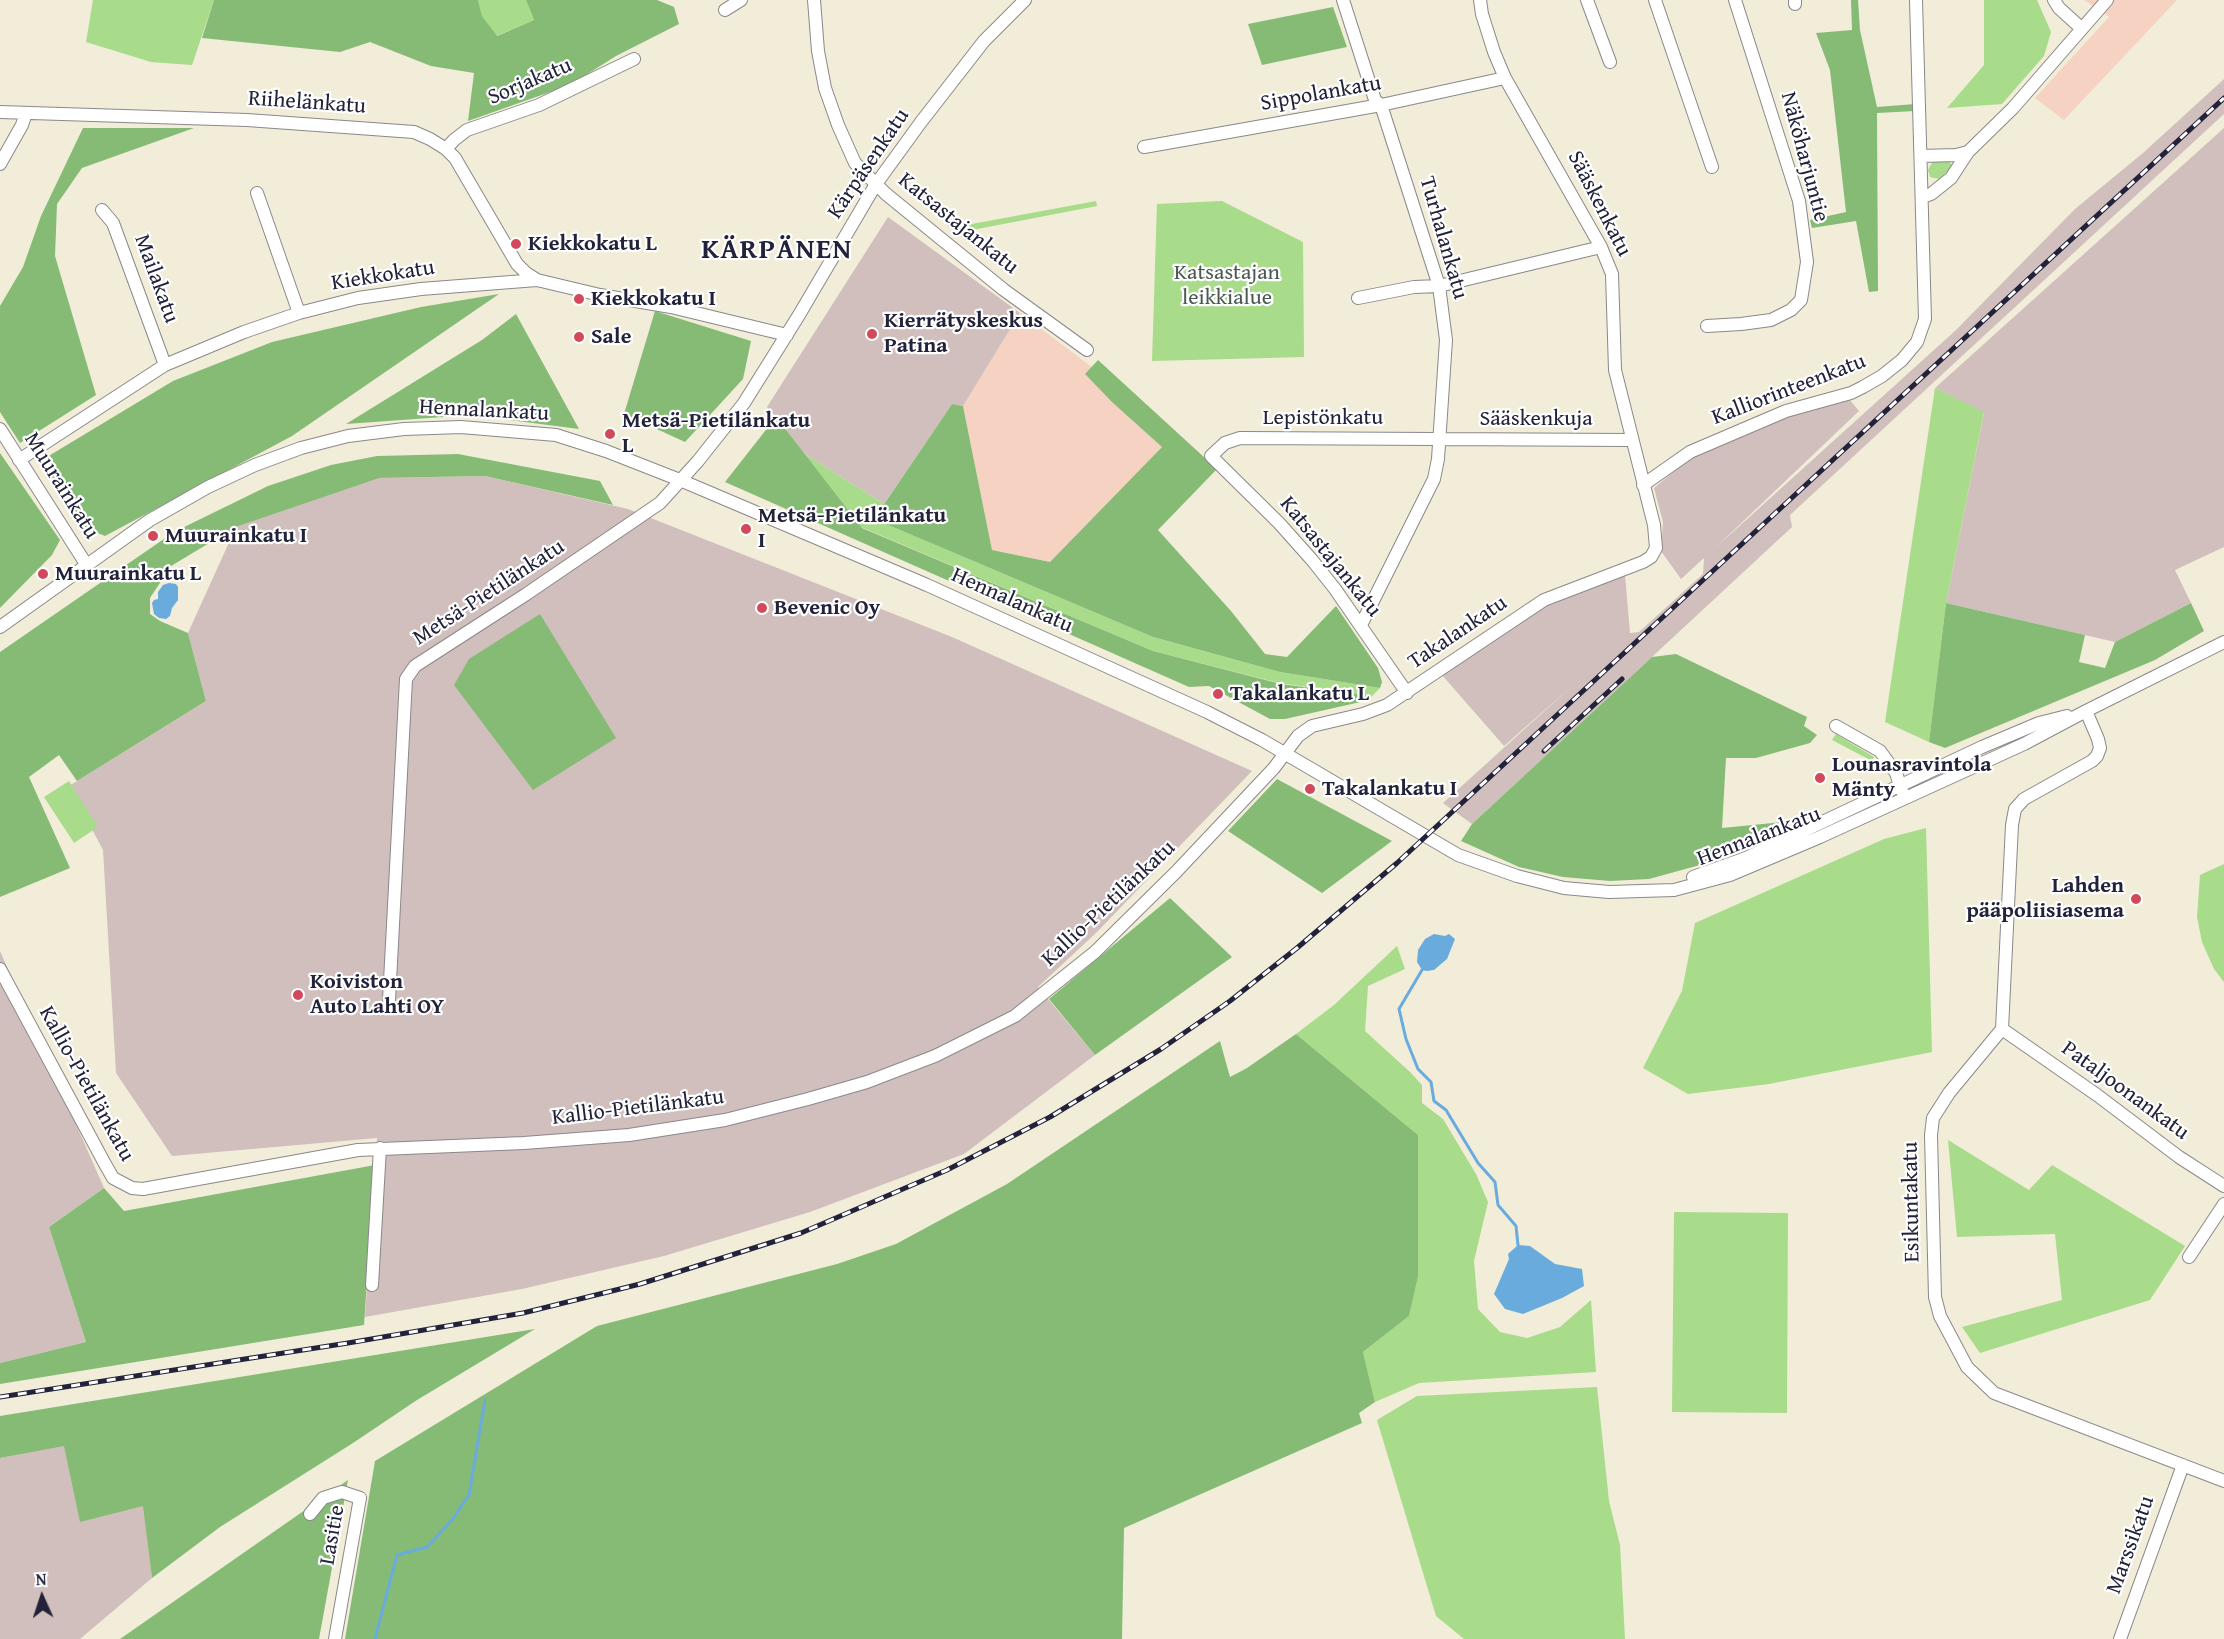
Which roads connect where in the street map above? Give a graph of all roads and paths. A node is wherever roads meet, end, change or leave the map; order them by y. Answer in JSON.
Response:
{"nodes":[{"id":1,"x":741,"y":0,"type":"edge"},
{"id":2,"x":814,"y":0,"type":"edge"},
{"id":3,"x":1025,"y":0,"type":"edge"},
{"id":4,"x":1343,"y":0,"type":"edge"},
{"id":5,"x":1480,"y":0,"type":"edge"},
{"id":6,"x":1587,"y":0,"type":"edge"},
{"id":7,"x":1654,"y":0,"type":"edge"},
{"id":8,"x":1736,"y":0,"type":"edge"},
{"id":9,"x":1916,"y":0,"type":"edge"},
{"id":10,"x":2054,"y":0,"type":"edge"},
{"id":11,"x":2107,"y":0,"type":"edge"},
{"id":12,"x":725,"y":10,"type":"dead end"},
{"id":13,"x":2081,"y":28,"type":"junction"},
{"id":14,"x":634,"y":59,"type":"dead end"},
{"id":15,"x":1610,"y":62,"type":"dead end"},
{"id":16,"x":1505,"y":78,"type":"junction"},
{"id":17,"x":1381,"y":105,"type":"junction"},
{"id":18,"x":0,"y":112,"type":"edge"},
{"id":19,"x":26,"y":113,"type":"junction"},
{"id":20,"x":1144,"y":147,"type":"dead end"},
{"id":21,"x":446,"y":149,"type":"junction"},
{"id":22,"x":1968,"y":152,"type":"junction"},
{"id":23,"x":1921,"y":156,"type":"junction"},
{"id":24,"x":0,"y":164,"type":"edge"},
{"id":25,"x":1712,"y":167,"type":"dead end"},
{"id":26,"x":876,"y":184,"type":"junction"},
{"id":27,"x":257,"y":193,"type":"dead end"},
{"id":28,"x":1923,"y":196,"type":"junction"},
{"id":29,"x":102,"y":210,"type":"dead end"},
{"id":30,"x":1601,"y":247,"type":"junction"},
{"id":31,"x":537,"y":280,"type":"junction"},
{"id":32,"x":1439,"y":286,"type":"junction"},
{"id":33,"x":1358,"y":298,"type":"dead end"},
{"id":34,"x":299,"y":313,"type":"junction"},
{"id":35,"x":1707,"y":326,"type":"dead end"},
{"id":36,"x":787,"y":335,"type":"junction"},
{"id":37,"x":1087,"y":350,"type":"dead end"},
{"id":38,"x":165,"y":365,"type":"junction"},
{"id":39,"x":0,"y":429,"type":"edge"},
{"id":40,"x":1440,"y":439,"type":"junction"},
{"id":41,"x":1631,"y":440,"type":"junction"},
{"id":42,"x":1211,"y":456,"type":"joint"},
{"id":43,"x":20,"y":460,"type":"junction"},
{"id":44,"x":680,"y":480,"type":"junction"},
{"id":45,"x":1643,"y":485,"type":"junction"},
{"id":46,"x":1656,"y":548,"type":"joint"},
{"id":47,"x":86,"y":564,"type":"junction"},
{"id":48,"x":1361,"y":625,"type":"junction"},
{"id":49,"x":0,"y":627,"type":"edge"},
{"id":50,"x":2224,"y":642,"type":"edge"},
{"id":51,"x":1407,"y":693,"type":"junction"},
{"id":52,"x":2086,"y":711,"type":"junction"},
{"id":53,"x":1836,"y":726,"type":"dead end"},
{"id":54,"x":1286,"y":754,"type":"junction"},
{"id":55,"x":1900,"y":785,"type":"junction"},
{"id":56,"x":1905,"y":798,"type":"junction"},
{"id":57,"x":1638,"y":891,"type":"junction"},
{"id":58,"x":0,"y":969,"type":"edge"},
{"id":59,"x":389,"y":1000,"type":"dead end"},
{"id":60,"x":2002,"y":1029,"type":"junction"},
{"id":61,"x":380,"y":1148,"type":"junction"},
{"id":62,"x":2224,"y":1186,"type":"edge"},
{"id":63,"x":2224,"y":1204,"type":"edge"},
{"id":64,"x":2189,"y":1257,"type":"dead end"},
{"id":65,"x":372,"y":1285,"type":"dead end"},
{"id":66,"x":2183,"y":1465,"type":"junction"},
{"id":67,"x":2224,"y":1481,"type":"edge"},
{"id":68,"x":310,"y":1514,"type":"dead end"},
{"id":69,"x":335,"y":1639,"type":"edge"},
{"id":70,"x":2120,"y":1639,"type":"edge"}],
"edges":[{"from":1,"to":12,"type":"street"},
{"from":2,"to":26,"type":"street","name":"Katsastajankatu"},
{"from":3,"to":26,"type":"street","name":"Kärpäsenkatu"},
{"from":4,"to":17,"type":"street","name":"Turhalankatu"},
{"from":5,"to":16,"type":"street","name":"Sääskenkatu"},
{"from":6,"to":15,"type":"street"},
{"from":7,"to":25,"type":"street"},
{"from":8,"to":35,"type":"street","name":"Näköharjuntie"},
{"from":9,"to":23,"type":"street","name":"Kalliorinteenkatu"},
{"from":10,"to":13,"type":"street"},
{"from":11,"to":13,"type":"street"},
{"from":13,"to":22,"type":"street"},
{"from":14,"to":21,"type":"street","name":"Sorjakatu"},
{"from":16,"to":17,"type":"street","name":"Sippolankatu"},
{"from":16,"to":30,"type":"street","name":"Sääskenkatu"},
{"from":17,"to":20,"type":"street","name":"Sippolankatu"},
{"from":17,"to":32,"type":"street","name":"Turhalankatu"},
{"from":18,"to":19,"type":"street","name":"Riihelänkatu"},
{"from":19,"to":21,"type":"street","name":"Riihelänkatu"},
{"from":19,"to":24,"type":"street"},
{"from":21,"to":31,"type":"street","name":"Riihelänkatu"},
{"from":22,"to":23,"type":"street"},
{"from":22,"to":28,"type":"street"},
{"from":23,"to":28,"type":"street","name":"Kalliorinteenkatu"},
{"from":26,"to":36,"type":"street","name":"Kärpäsenkatu"},
{"from":26,"to":37,"type":"street","name":"Katsastajankatu"},
{"from":27,"to":34,"type":"street"},
{"from":28,"to":45,"type":"street","name":"Kalliorinteenkatu"},
{"from":29,"to":38,"type":"street","name":"Mailakatu"},
{"from":30,"to":32,"type":"street"},
{"from":30,"to":41,"type":"street","name":"Sääskenkatu"},
{"from":31,"to":34,"type":"street","name":"Kiekkokatu"},
{"from":31,"to":36,"type":"street","name":"Kiekkokatu"},
{"from":32,"to":33,"type":"street"},
{"from":32,"to":40,"type":"street","name":"Turhalankatu"},
{"from":34,"to":38,"type":"street","name":"Kiekkokatu"},
{"from":36,"to":44,"type":"street","name":"Kärpäsenkatu"},
{"from":38,"to":43,"type":"street","name":"Kiekkokatu"},
{"from":39,"to":43,"type":"street","name":"Muurainkatu"},
{"from":40,"to":41,"type":"street","name":"Sääskenkuja"},
{"from":40,"to":42,"type":"street","name":"Lepistönkatu"},
{"from":40,"to":48,"type":"street","name":"Turhalankatu"},
{"from":41,"to":45,"type":"street","name":"Sääskenkatu"},
{"from":42,"to":48,"type":"street","name":"Katsastajankatu"},
{"from":43,"to":47,"type":"street","name":"Muurainkatu"},
{"from":44,"to":47,"type":"street","name":"Hennalankatu"},
{"from":44,"to":54,"type":"street","name":"Hennalankatu"},
{"from":44,"to":59,"type":"street","name":"Metsä-Pietilänkatu"},
{"from":45,"to":46,"type":"street","name":"Sääskenkatu"},
{"from":46,"to":51,"type":"street","name":"Takalankatu"},
{"from":47,"to":49,"type":"street","name":"Hennalankatu"},
{"from":48,"to":51,"type":"street","name":"Katsastajankatu"},
{"from":50,"to":52,"type":"street","name":"Hennalankatu"},
{"from":51,"to":54,"type":"street","name":"Takalankatu"},
{"from":52,"to":55,"type":"street","name":"Hennalankatu"},
{"from":52,"to":56,"type":"street","name":"Hennalankatu"},
{"from":52,"to":60,"type":"street"},
{"from":53,"to":55,"type":"street"},
{"from":54,"to":57,"type":"street","name":"Hennalankatu"},
{"from":54,"to":61,"type":"street","name":"Kallio-Pietilänkatu"},
{"from":55,"to":56,"type":"street"},
{"from":55,"to":57,"type":"street","name":"Hennalankatu"},
{"from":56,"to":57,"type":"street","name":"Hennalankatu"},
{"from":58,"to":61,"type":"street","name":"Kallio-Pietilänkatu"},
{"from":60,"to":62,"type":"street","name":"Pataljoonankatu"},
{"from":60,"to":66,"type":"street","name":"Esikuntakatu"},
{"from":61,"to":65,"type":"street"},
{"from":63,"to":64,"type":"street"},
{"from":66,"to":67,"type":"street","name":"Esikuntakatu"},
{"from":66,"to":70,"type":"street","name":"Marssikatu"},
{"from":68,"to":69,"type":"street","name":"Lasitie"}]}
